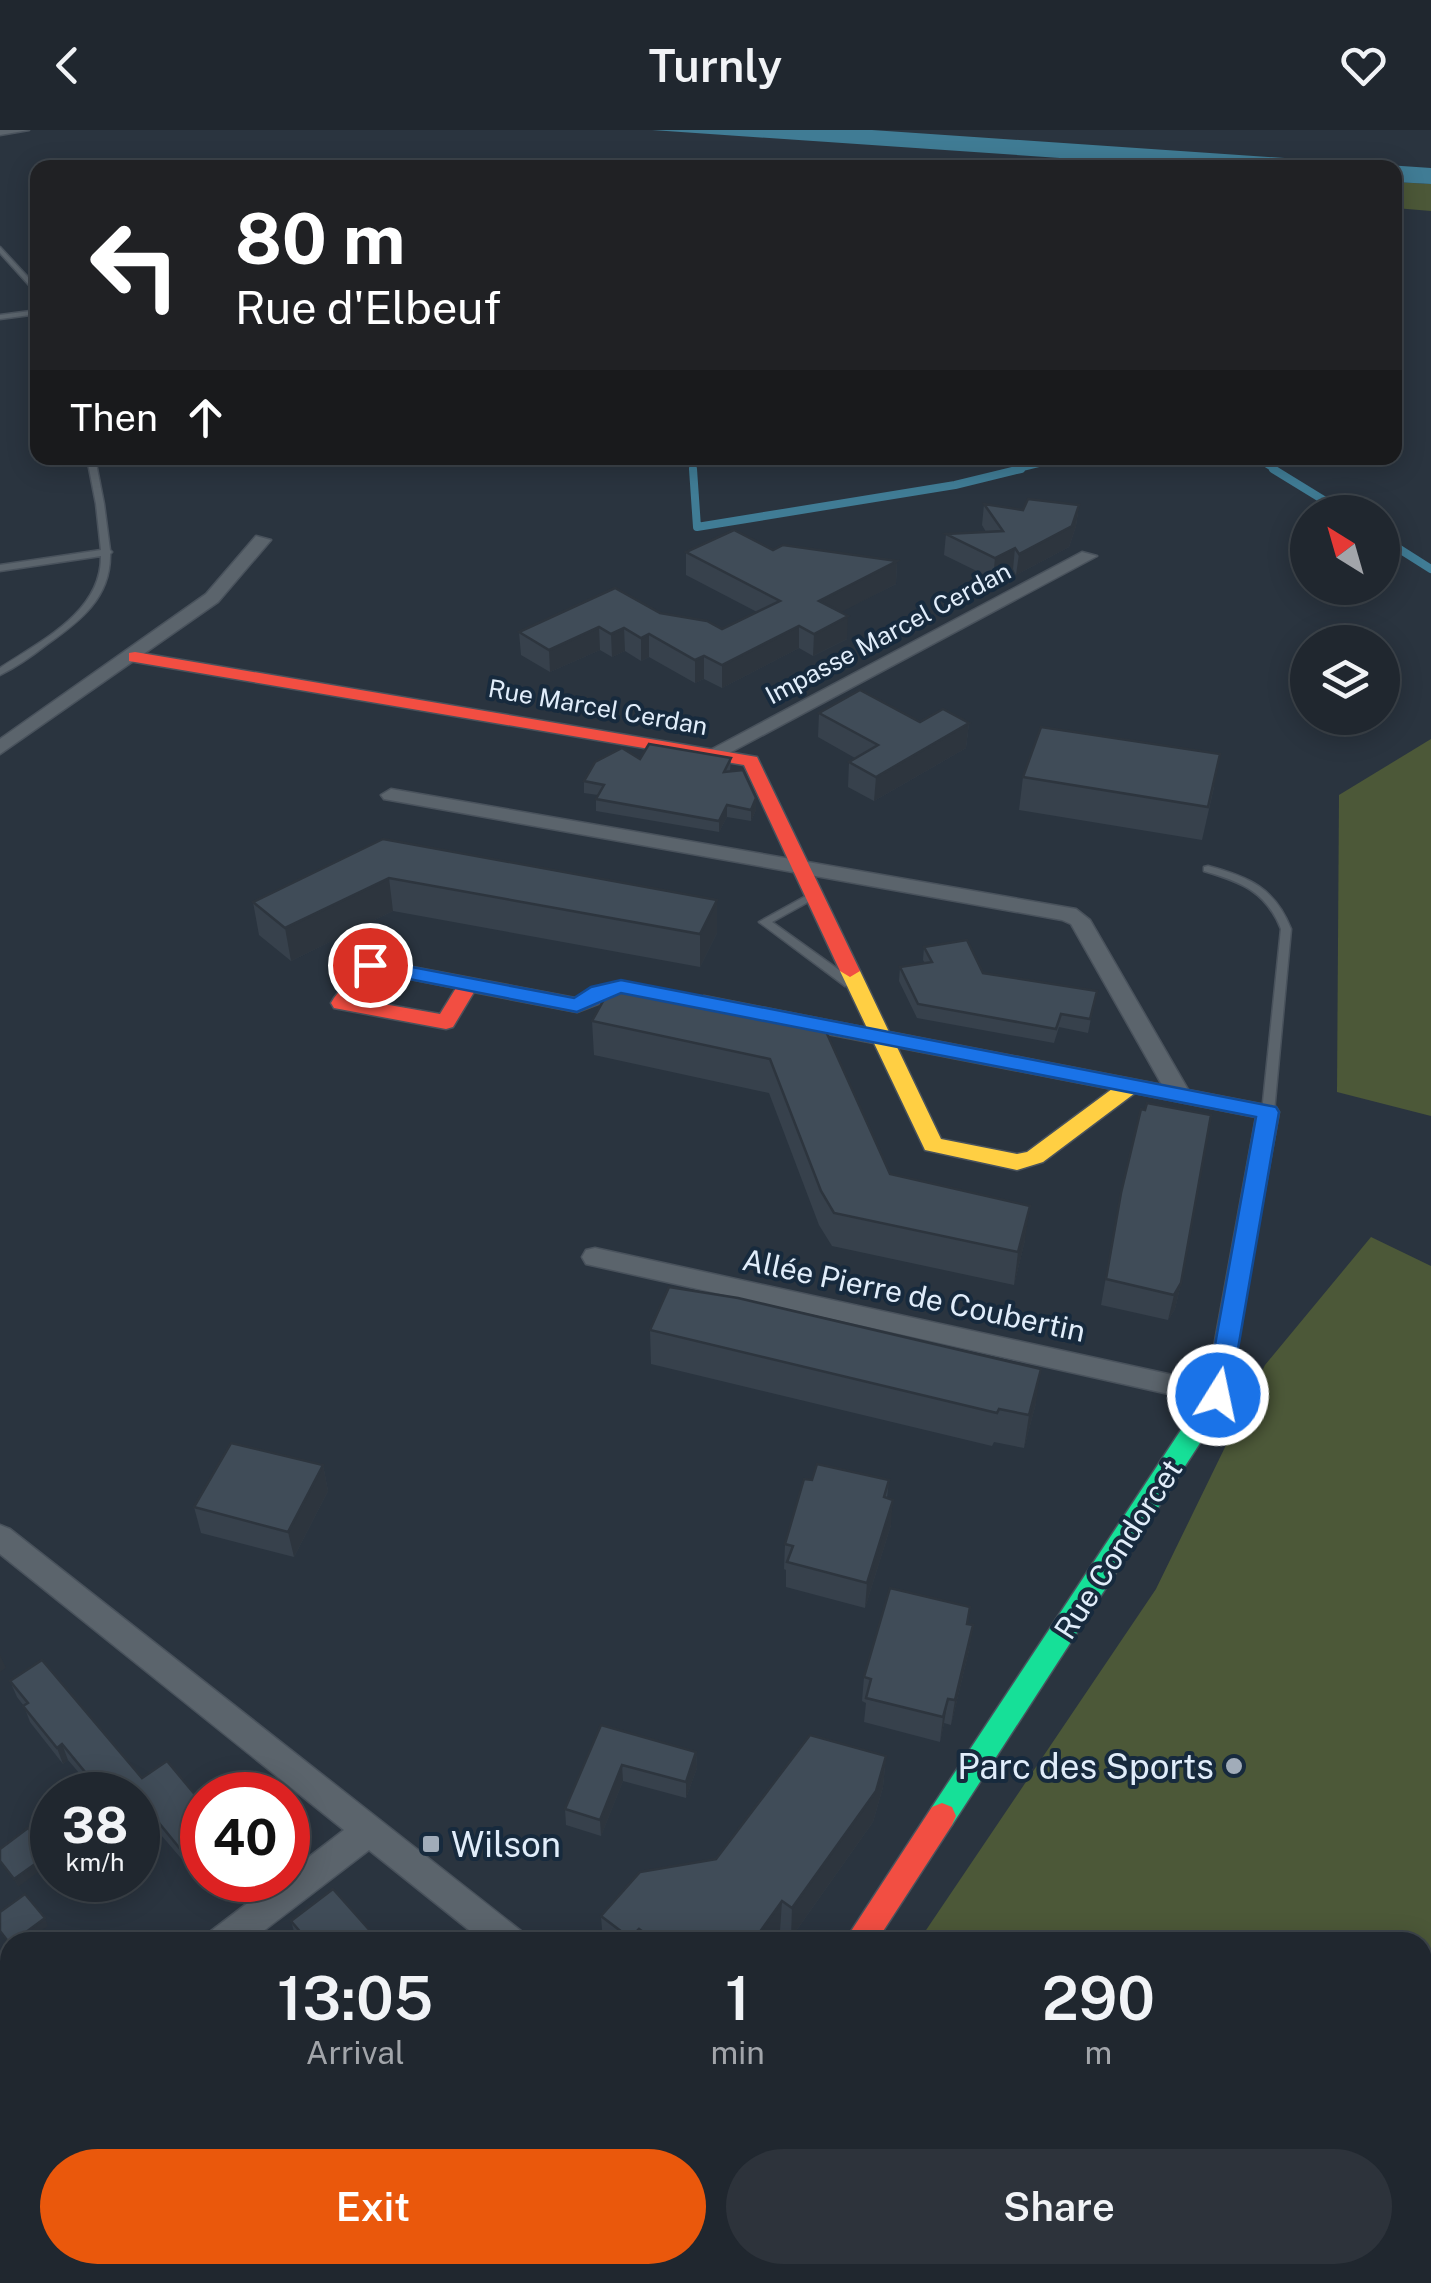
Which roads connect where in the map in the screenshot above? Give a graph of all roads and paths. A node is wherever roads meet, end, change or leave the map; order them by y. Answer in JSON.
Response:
{"nodes":[{"id":1,"x":23,"y":130,"type":"edge"},
{"id":2,"x":0,"y":131,"type":"edge"},
{"id":3,"x":0,"y":249,"type":"edge"},
{"id":4,"x":30,"y":284,"type":"edge"},
{"id":5,"x":30,"y":313,"type":"edge"},
{"id":6,"x":0,"y":317,"type":"edge"},
{"id":7,"x":92,"y":465,"type":"edge"},
{"id":8,"x":262,"y":540,"type":"dead end"},
{"id":9,"x":108,"y":552,"type":"junction"},
{"id":10,"x":1088,"y":556,"type":"dead end"},
{"id":11,"x":0,"y":568,"type":"edge"},
{"id":12,"x":135,"y":657,"type":"junction"},
{"id":13,"x":0,"y":672,"type":"edge"},
{"id":14,"x":0,"y":748,"type":"edge"},
{"id":15,"x":711,"y":754,"type":"junction"},
{"id":16,"x":391,"y":795,"type":"dead end"},
{"id":17,"x":803,"y":867,"type":"junction"},
{"id":18,"x":1208,"y":869,"type":"dead end"},
{"id":19,"x":816,"y":894,"type":"junction"},
{"id":20,"x":468,"y":985,"type":"junction"},
{"id":21,"x":861,"y":992,"type":"junction"},
{"id":22,"x":882,"y":1036,"type":"junction"},
{"id":23,"x":1132,"y":1084,"type":"junction"},
{"id":24,"x":1178,"y":1093,"type":"junction"},
{"id":25,"x":1268,"y":1112,"type":"junction"},
{"id":26,"x":595,"y":1257,"type":"dead end"},
{"id":27,"x":1218,"y":1395,"type":"junction"},
{"id":28,"x":0,"y":1537,"type":"edge"},
{"id":29,"x":368,"y":1830,"type":"junction"},
{"id":30,"x":236,"y":1932,"type":"edge"},
{"id":31,"x":496,"y":1932,"type":"edge"},
{"id":32,"x":866,"y":1932,"type":"edge"}],
"edges":[{"from":1,"to":2,"type":"street"},
{"from":3,"to":4,"type":"lane"},
{"from":5,"to":6,"type":"lane"},
{"from":7,"to":9,"type":"lane"},
{"from":8,"to":12,"type":"street"},
{"from":9,"to":11,"type":"lane"},
{"from":9,"to":13,"type":"lane"},
{"from":10,"to":15,"type":"street","name":"Impasse Marcel Cerdan"},
{"from":12,"to":14,"type":"street"},
{"from":12,"to":15,"type":"street","name":"Rue Marcel Cerdan"},
{"from":15,"to":17,"type":"street","name":"Rue Marcel Cerdan"},
{"from":16,"to":17,"type":"street"},
{"from":17,"to":19,"type":"street","name":"Rue Marcel Cerdan"},
{"from":17,"to":24,"type":"street"},
{"from":18,"to":25,"type":"lane"},
{"from":19,"to":21,"type":"street","name":"Rue Marcel Cerdan"},
{"from":19,"to":21,"type":"lane"},
{"from":20,"to":20,"type":"street"},
{"from":20,"to":22,"type":"street"},
{"from":21,"to":22,"type":"street","name":"Rue Marcel Cerdan"},
{"from":22,"to":23,"type":"street"},
{"from":22,"to":23,"type":"street","name":"Rue Marcel Cerdan"},
{"from":23,"to":24,"type":"street"},
{"from":24,"to":25,"type":"street"},
{"from":25,"to":27,"type":"street","name":"Rue Condorcet"},
{"from":26,"to":27,"type":"street","name":"Allée Pierre de Coubertin"},
{"from":27,"to":32,"type":"street","name":"Rue Condorcet"},
{"from":28,"to":29,"type":"street"},
{"from":29,"to":30,"type":"street"},
{"from":29,"to":31,"type":"street"}]}
